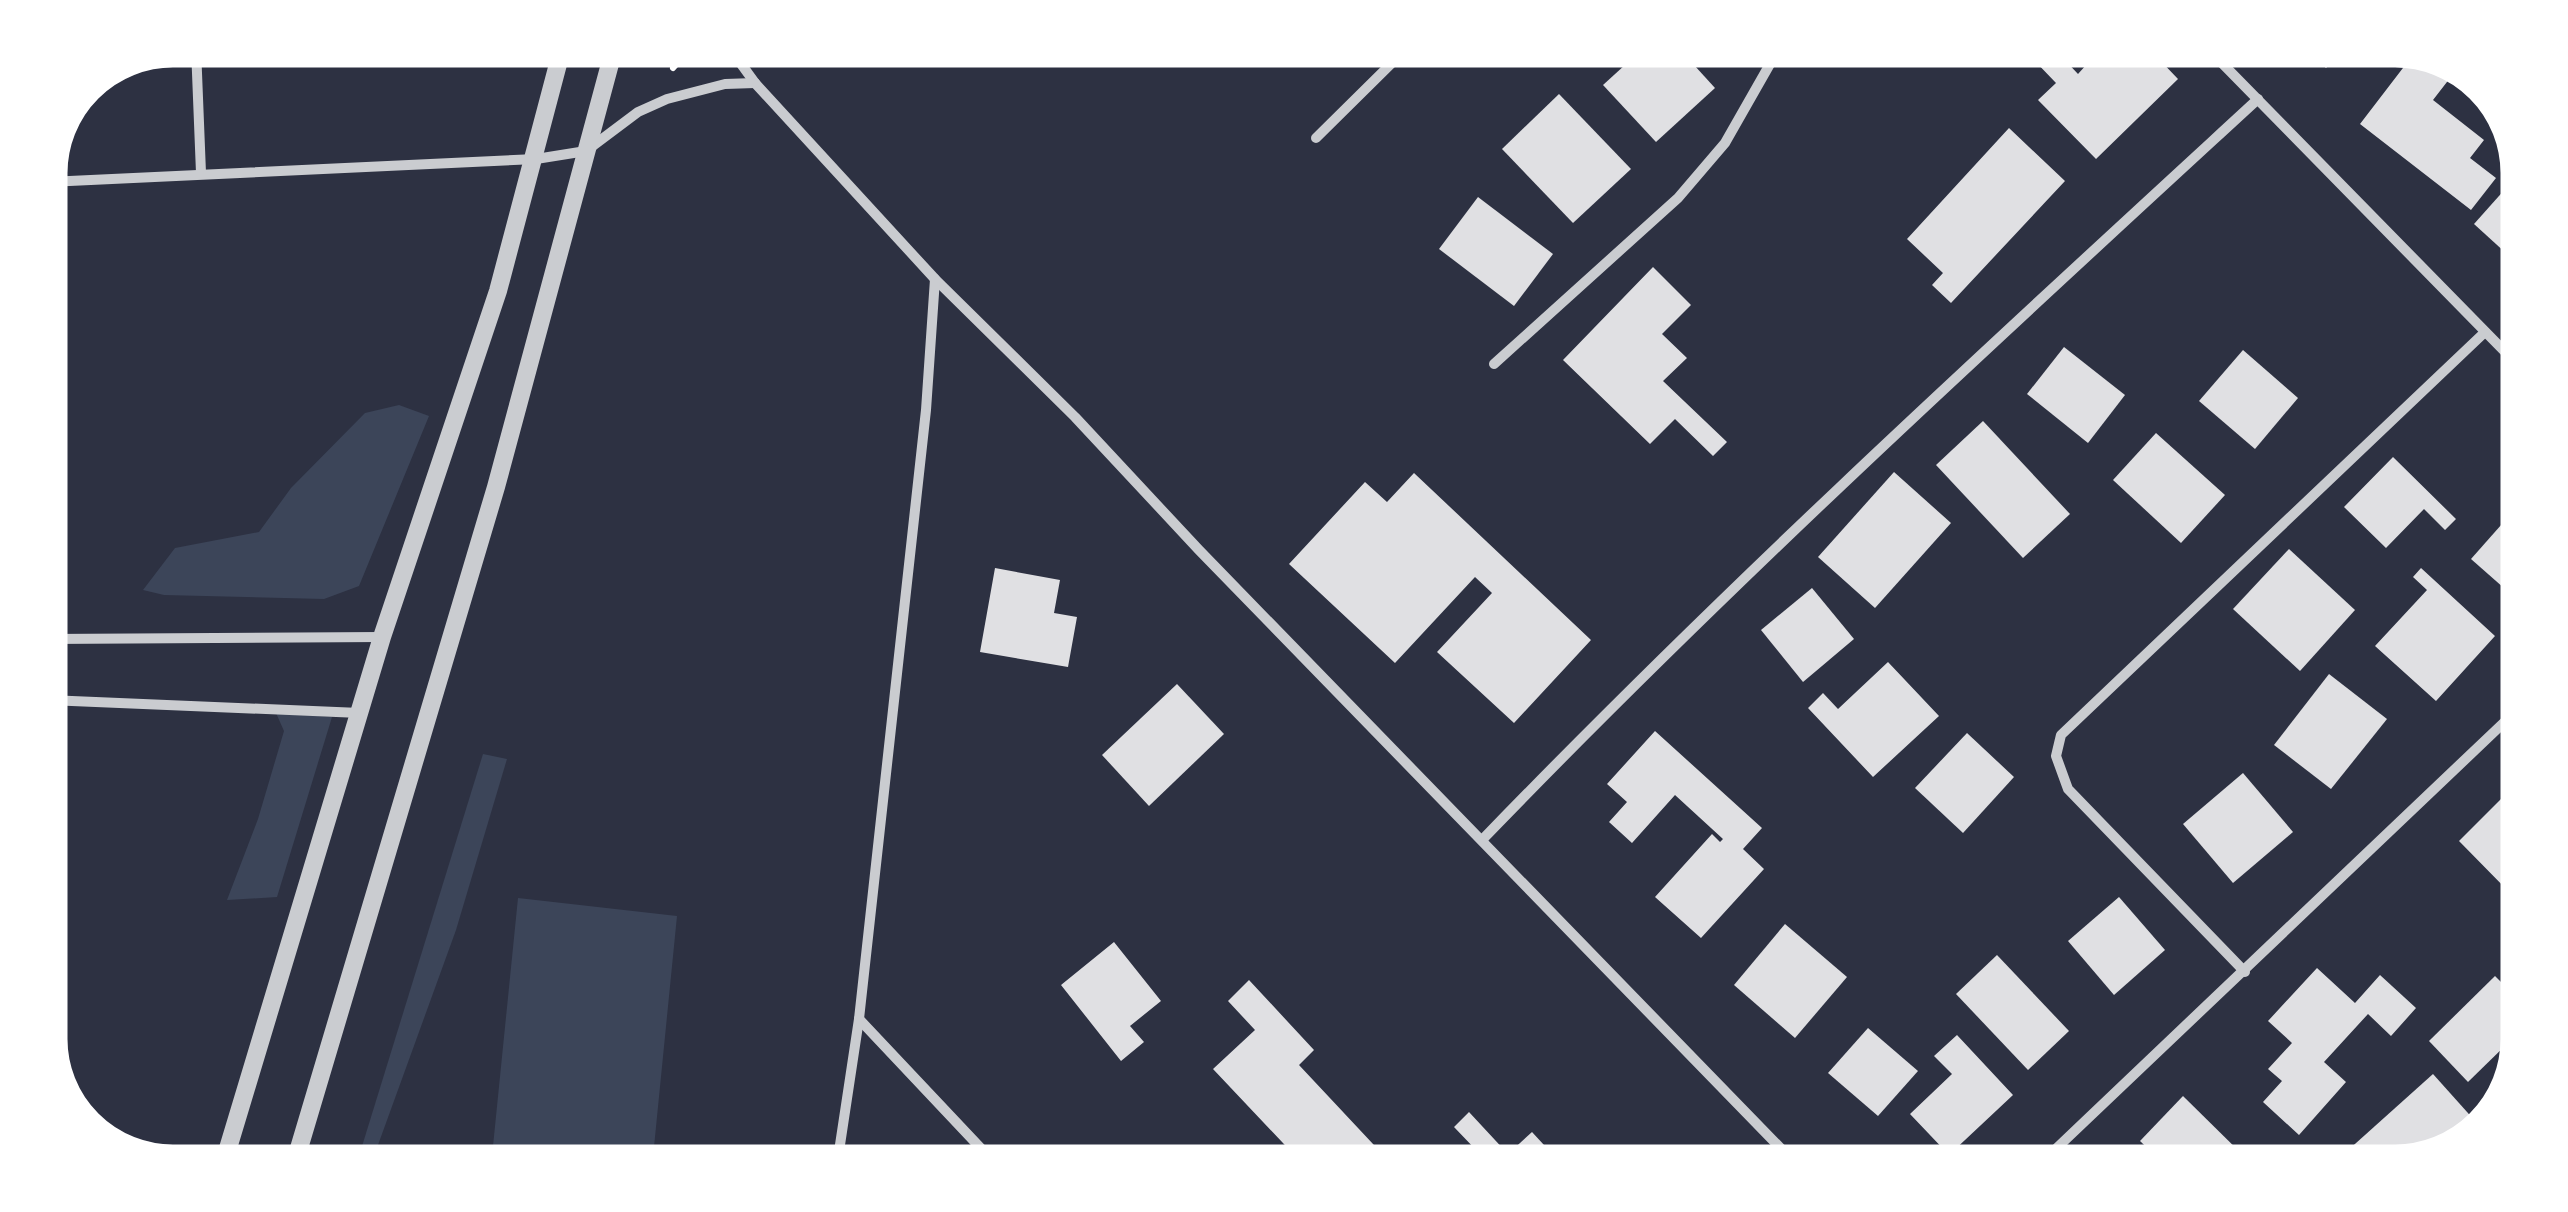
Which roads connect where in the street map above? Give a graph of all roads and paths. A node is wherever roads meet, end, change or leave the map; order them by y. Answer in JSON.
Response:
{"nodes":[{"id":1,"x":197,"y":65,"type":"edge"},
{"id":2,"x":558,"y":65,"type":"edge"},
{"id":3,"x":610,"y":65,"type":"edge"},
{"id":4,"x":741,"y":65,"type":"edge"},
{"id":5,"x":1390,"y":65,"type":"edge"},
{"id":6,"x":1769,"y":65,"type":"edge"},
{"id":7,"x":2225,"y":65,"type":"edge"},
{"id":8,"x":754,"y":83,"type":"junction"},
{"id":9,"x":2258,"y":99,"type":"junction"},
{"id":10,"x":1316,"y":138,"type":"dead end"},
{"id":11,"x":586,"y":151,"type":"junction"},
{"id":12,"x":536,"y":159,"type":"junction"},
{"id":13,"x":202,"y":173,"type":"junction"},
{"id":14,"x":65,"y":181,"type":"edge"},
{"id":15,"x":935,"y":279,"type":"junction"},
{"id":16,"x":2485,"y":332,"type":"junction"},
{"id":17,"x":2503,"y":350,"type":"edge"},
{"id":18,"x":1494,"y":364,"type":"dead end"},
{"id":19,"x":382,"y":638,"type":"junction"},
{"id":20,"x":65,"y":639,"type":"edge"},
{"id":21,"x":65,"y":701,"type":"edge"},
{"id":22,"x":361,"y":712,"type":"junction"},
{"id":23,"x":2503,"y":723,"type":"edge"},
{"id":24,"x":1482,"y":840,"type":"junction"},
{"id":25,"x":2245,"y":972,"type":"junction"},
{"id":26,"x":858,"y":1019,"type":"junction"},
{"id":27,"x":228,"y":1147,"type":"edge"},
{"id":28,"x":301,"y":1147,"type":"edge"},
{"id":29,"x":840,"y":1147,"type":"edge"},
{"id":30,"x":980,"y":1147,"type":"edge"},
{"id":31,"x":1779,"y":1147,"type":"edge"},
{"id":32,"x":2058,"y":1147,"type":"edge"}],
"edges":[{"from":1,"to":13,"type":"street"},
{"from":2,"to":12,"type":"street"},
{"from":3,"to":11,"type":"street"},
{"from":4,"to":8,"type":"street"},
{"from":5,"to":10,"type":"street"},
{"from":6,"to":18,"type":"street"},
{"from":7,"to":9,"type":"street"},
{"from":8,"to":11,"type":"street"},
{"from":8,"to":15,"type":"street"},
{"from":9,"to":16,"type":"street"},
{"from":9,"to":24,"type":"street"},
{"from":11,"to":12,"type":"street"},
{"from":11,"to":28,"type":"street"},
{"from":12,"to":13,"type":"street"},
{"from":12,"to":19,"type":"street"},
{"from":13,"to":14,"type":"street"},
{"from":15,"to":24,"type":"street"},
{"from":15,"to":26,"type":"street"},
{"from":16,"to":17,"type":"street"},
{"from":16,"to":25,"type":"street"},
{"from":19,"to":20,"type":"street"},
{"from":19,"to":22,"type":"street"},
{"from":21,"to":22,"type":"street"},
{"from":22,"to":27,"type":"street"},
{"from":23,"to":25,"type":"street"},
{"from":24,"to":31,"type":"street"},
{"from":25,"to":32,"type":"street"},
{"from":26,"to":29,"type":"street"},
{"from":26,"to":30,"type":"street"}]}
